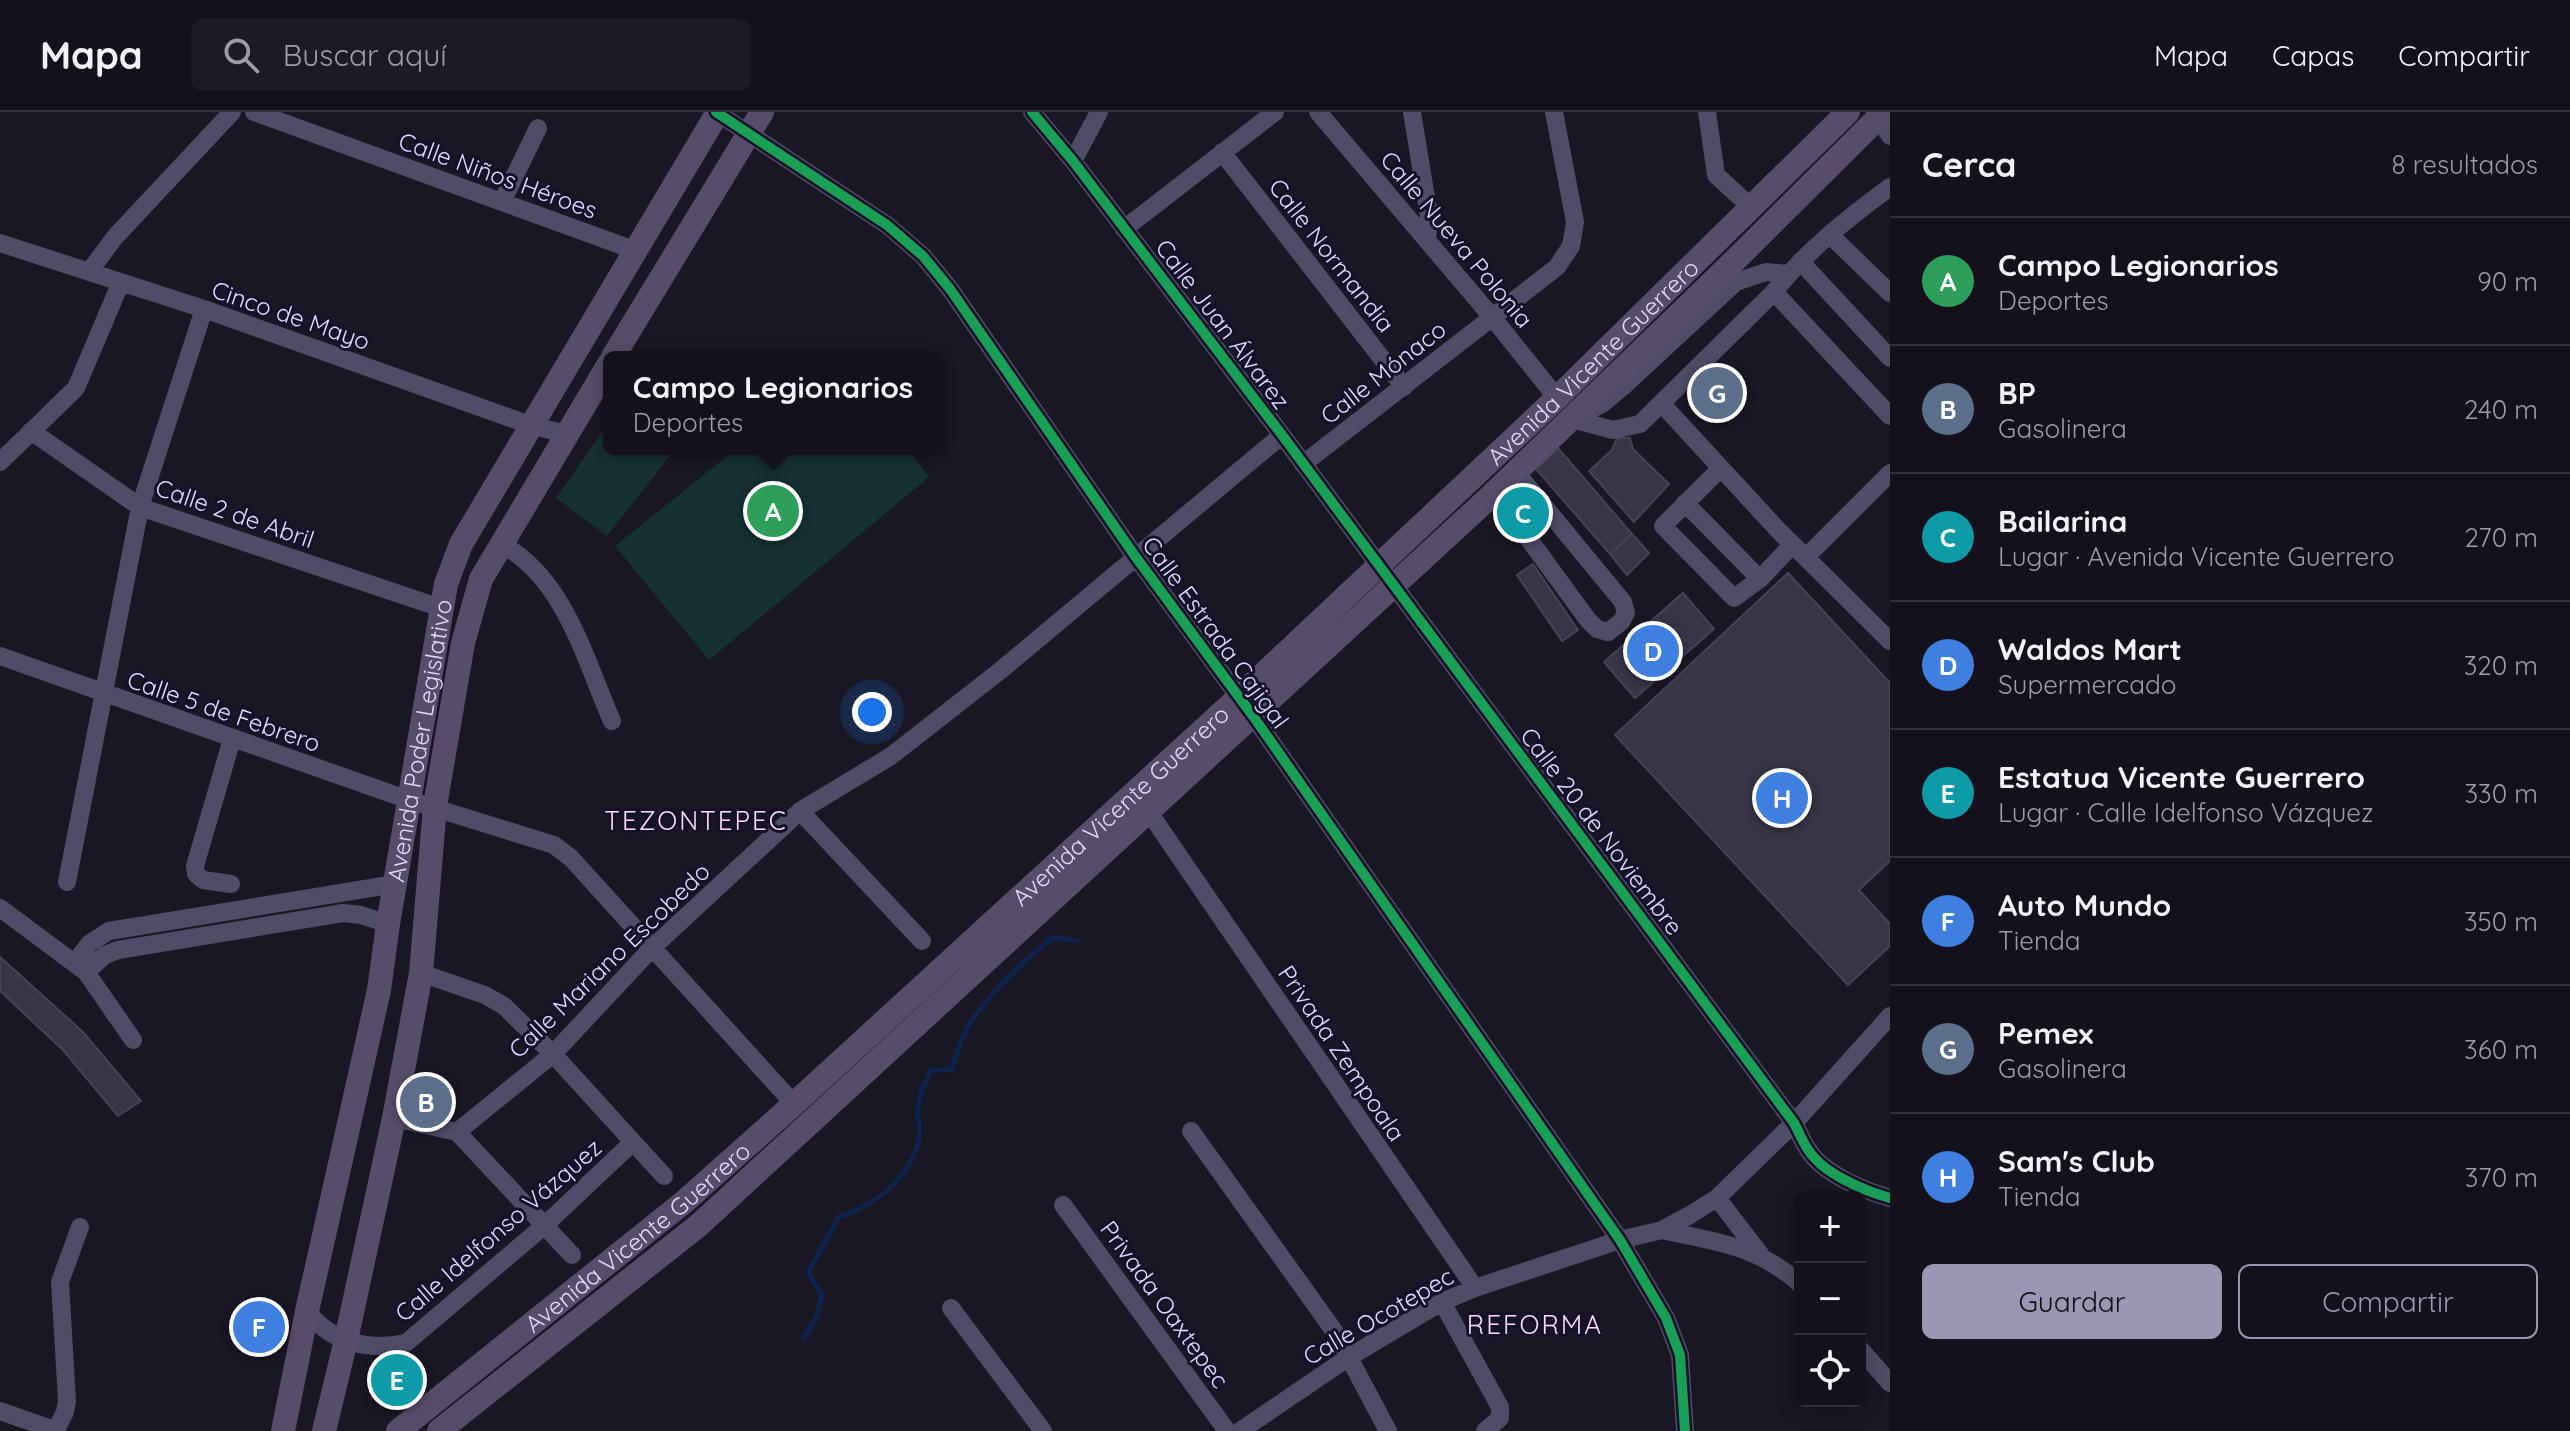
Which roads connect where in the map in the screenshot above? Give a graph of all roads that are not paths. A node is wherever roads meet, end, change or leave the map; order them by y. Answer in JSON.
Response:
{"nodes":[{"id":1,"x":232,"y":112,"type":"edge"},
{"id":2,"x":254,"y":112,"type":"edge"},
{"id":3,"x":310,"y":112,"type":"edge"},
{"id":4,"x":717,"y":112,"type":"edge"},
{"id":5,"x":762,"y":112,"type":"edge"},
{"id":6,"x":1032,"y":112,"type":"edge"},
{"id":7,"x":1099,"y":112,"type":"edge"},
{"id":8,"x":1275,"y":112,"type":"edge"},
{"id":9,"x":1318,"y":112,"type":"edge"},
{"id":10,"x":1412,"y":112,"type":"edge"},
{"id":11,"x":1554,"y":112,"type":"edge"},
{"id":12,"x":1707,"y":112,"type":"edge"},
{"id":13,"x":1848,"y":112,"type":"edge"},
{"id":14,"x":1882,"y":119,"type":"edge"},
{"id":15,"x":538,"y":128,"type":"dead end"},
{"id":16,"x":301,"y":129,"type":"junction"},
{"id":17,"x":749,"y":135,"type":"junction"},
{"id":18,"x":1222,"y":152,"type":"junction"},
{"id":19,"x":1073,"y":161,"type":"junction"},
{"id":20,"x":1890,"y":187,"type":"edge"},
{"id":21,"x":502,"y":202,"type":"junction"},
{"id":22,"x":1752,"y":208,"type":"junction"},
{"id":23,"x":1124,"y":229,"type":"junction"},
{"id":24,"x":1830,"y":235,"type":"junction"},
{"id":25,"x":1427,"y":240,"type":"junction"},
{"id":26,"x":0,"y":243,"type":"edge"},
{"id":27,"x":634,"y":250,"type":"junction"},
{"id":28,"x":1795,"y":268,"type":"junction"},
{"id":29,"x":89,"y":272,"type":"junction"},
{"id":30,"x":121,"y":282,"type":"junction"},
{"id":31,"x":1774,"y":292,"type":"junction"},
{"id":32,"x":1890,"y":293,"type":"edge"},
{"id":33,"x":204,"y":309,"type":"junction"},
{"id":34,"x":1492,"y":317,"type":"junction"},
{"id":35,"x":617,"y":351,"type":"edge"},
{"id":36,"x":1890,"y":358,"type":"edge"},
{"id":37,"x":603,"y":374,"type":"edge"},
{"id":38,"x":1404,"y":387,"type":"junction"},
{"id":39,"x":1557,"y":398,"type":"junction"},
{"id":40,"x":1662,"y":404,"type":"junction"},
{"id":41,"x":1890,"y":416,"type":"edge"},
{"id":42,"x":1574,"y":417,"type":"junction"},
{"id":43,"x":530,"y":425,"type":"junction"},
{"id":44,"x":31,"y":431,"type":"junction"},
{"id":45,"x":566,"y":434,"type":"junction"},
{"id":46,"x":1282,"y":435,"type":"junction"},
{"id":47,"x":0,"y":462,"type":"edge"},
{"id":48,"x":1303,"y":464,"type":"junction"},
{"id":49,"x":1721,"y":468,"type":"junction"},
{"id":50,"x":1515,"y":471,"type":"junction"},
{"id":51,"x":1890,"y":473,"type":"edge"},
{"id":52,"x":1492,"y":495,"type":"junction"},
{"id":53,"x":1685,"y":503,"type":"junction"},
{"id":54,"x":140,"y":507,"type":"junction"},
{"id":55,"x":1555,"y":520,"type":"junction"},
{"id":56,"x":1531,"y":542,"type":"junction"},
{"id":57,"x":501,"y":544,"type":"junction"},
{"id":58,"x":1799,"y":551,"type":"junction"},
{"id":59,"x":1135,"y":556,"type":"junction"},
{"id":60,"x":1378,"y":564,"type":"junction"},
{"id":61,"x":1760,"y":579,"type":"junction"},
{"id":62,"x":1394,"y":584,"type":"junction"},
{"id":63,"x":441,"y":608,"type":"junction"},
{"id":64,"x":1890,"y":641,"type":"edge"},
{"id":65,"x":0,"y":656,"type":"edge"},
{"id":66,"x":102,"y":694,"type":"junction"},
{"id":67,"x":1246,"y":707,"type":"junction"},
{"id":68,"x":612,"y":721,"type":"dead end"},
{"id":69,"x":232,"y":739,"type":"junction"},
{"id":70,"x":409,"y":800,"type":"junction"},
{"id":71,"x":1142,"y":802,"type":"junction"},
{"id":72,"x":435,"y":806,"type":"junction"},
{"id":73,"x":800,"y":811,"type":"junction"},
{"id":74,"x":67,"y":882,"type":"dead end"},
{"id":75,"x":231,"y":884,"type":"dead end"},
{"id":76,"x":395,"y":884,"type":"junction"},
{"id":77,"x":0,"y":908,"type":"edge"},
{"id":78,"x":388,"y":924,"type":"junction"},
{"id":79,"x":922,"y":941,"type":"dead end"},
{"id":80,"x":652,"y":948,"type":"junction"},
{"id":81,"x":80,"y":967,"type":"junction"},
{"id":82,"x":421,"y":973,"type":"junction"},
{"id":83,"x":1890,"y":1016,"type":"edge"},
{"id":84,"x":133,"y":1040,"type":"dead end"},
{"id":85,"x":553,"y":1054,"type":"junction"},
{"id":86,"x":794,"y":1104,"type":"junction"},
{"id":87,"x":394,"y":1118,"type":"junction"},
{"id":88,"x":1794,"y":1123,"type":"junction"},
{"id":89,"x":1191,"y":1131,"type":"dead end"},
{"id":90,"x":457,"y":1132,"type":"junction"},
{"id":91,"x":633,"y":1142,"type":"junction"},
{"id":92,"x":664,"y":1176,"type":"dead end"},
{"id":93,"x":1717,"y":1198,"type":"junction"},
{"id":94,"x":1890,"y":1198,"type":"edge"},
{"id":95,"x":1063,"y":1205,"type":"dead end"},
{"id":96,"x":545,"y":1225,"type":"junction"},
{"id":97,"x":80,"y":1227,"type":"dead end"},
{"id":98,"x":1662,"y":1230,"type":"junction"},
{"id":99,"x":1620,"y":1240,"type":"junction"},
{"id":100,"x":1760,"y":1254,"type":"junction"},
{"id":101,"x":572,"y":1255,"type":"dead end"},
{"id":102,"x":1794,"y":1280,"type":"edge"},
{"id":103,"x":1475,"y":1288,"type":"junction"},
{"id":104,"x":1442,"y":1302,"type":"junction"},
{"id":105,"x":951,"y":1308,"type":"dead end"},
{"id":106,"x":307,"y":1311,"type":"junction"},
{"id":107,"x":346,"y":1340,"type":"junction"},
{"id":108,"x":1866,"y":1356,"type":"edge"},
{"id":109,"x":1349,"y":1357,"type":"junction"},
{"id":110,"x":1890,"y":1383,"type":"edge"},
{"id":111,"x":293,"y":1387,"type":"junction"},
{"id":112,"x":332,"y":1399,"type":"junction"},
{"id":113,"x":0,"y":1411,"type":"edge"},
{"id":114,"x":17,"y":1425,"type":"edge"},
{"id":115,"x":56,"y":1431,"type":"edge"},
{"id":116,"x":283,"y":1431,"type":"edge"},
{"id":117,"x":324,"y":1431,"type":"edge"},
{"id":118,"x":398,"y":1431,"type":"edge"},
{"id":119,"x":439,"y":1431,"type":"edge"},
{"id":120,"x":1043,"y":1431,"type":"edge"},
{"id":121,"x":1227,"y":1431,"type":"edge"},
{"id":122,"x":1240,"y":1431,"type":"edge"},
{"id":123,"x":1388,"y":1431,"type":"edge"},
{"id":124,"x":1485,"y":1431,"type":"edge"},
{"id":125,"x":1685,"y":1431,"type":"edge"}],
"edges":[{"from":1,"to":29,"type":"street"},
{"from":2,"to":16,"type":"street","name":"Calle Niños Héroes"},
{"from":3,"to":16,"type":"street"},
{"from":4,"to":17,"type":"street","name":"Calle Estrada Cajigal"},
{"from":4,"to":27,"type":"main road","name":"Avenida Poder Legislativo"},
{"from":5,"to":17,"type":"main road"},
{"from":6,"to":19,"type":"street","name":"Calle Juan Álvarez"},
{"from":7,"to":19,"type":"street"},
{"from":8,"to":18,"type":"street"},
{"from":9,"to":25,"type":"street","name":"Calle Nueva Polonia"},
{"from":10,"to":25,"type":"street"},
{"from":11,"to":34,"type":"street","name":"Calle Mónaco"},
{"from":12,"to":22,"type":"street"},
{"from":13,"to":22,"type":"main road","name":"Avenida Vicente Guerrero"},
{"from":14,"to":42,"type":"main road","name":"Avenida Vicente Guerrero"},
{"from":15,"to":21,"type":"street"},
{"from":16,"to":21,"type":"street","name":"Calle Niños Héroes"},
{"from":17,"to":35,"type":"main road"},
{"from":17,"to":59,"type":"street","name":"Calle Estrada Cajigal"},
{"from":18,"to":23,"type":"street"},
{"from":18,"to":38,"type":"street","name":"Calle Normandia"},
{"from":19,"to":23,"type":"street","name":"Calle Juan Álvarez"},
{"from":20,"to":24,"type":"street"},
{"from":21,"to":27,"type":"street","name":"Calle Niños Héroes"},
{"from":22,"to":39,"type":"main road","name":"Avenida Vicente Guerrero"},
{"from":23,"to":46,"type":"street","name":"Calle Juan Álvarez"},
{"from":24,"to":28,"type":"street"},
{"from":24,"to":32,"type":"street"},
{"from":25,"to":34,"type":"street","name":"Calle Nueva Polonia"},
{"from":26,"to":29,"type":"street","name":"Cinco de Mayo"},
{"from":27,"to":43,"type":"main road","name":"Avenida Poder Legislativo"},
{"from":28,"to":31,"type":"street"},
{"from":28,"to":36,"type":"street"},
{"from":28,"to":42,"type":"street"},
{"from":29,"to":30,"type":"street","name":"Cinco de Mayo"},
{"from":30,"to":33,"type":"street","name":"Cinco de Mayo"},
{"from":30,"to":44,"type":"street"},
{"from":31,"to":40,"type":"street"},
{"from":31,"to":41,"type":"street"},
{"from":33,"to":43,"type":"street","name":"Cinco de Mayo"},
{"from":33,"to":54,"type":"street"},
{"from":34,"to":38,"type":"street","name":"Calle Mónaco"},
{"from":34,"to":39,"type":"street","name":"Calle Nueva Polonia"},
{"from":37,"to":45,"type":"main road","name":"Avenida Poder Legislativo"},
{"from":38,"to":48,"type":"street","name":"Calle Mónaco"},
{"from":39,"to":60,"type":"main road","name":"Avenida Vicente Guerrero"},
{"from":40,"to":42,"type":"street"},
{"from":40,"to":49,"type":"street"},
{"from":42,"to":50,"type":"main road","name":"Avenida Vicente Guerrero"},
{"from":43,"to":45,"type":"street","name":"Cinco de Mayo"},
{"from":43,"to":63,"type":"main road","name":"Avenida Poder Legislativo"},
{"from":44,"to":47,"type":"street"},
{"from":44,"to":54,"type":"street","name":"Calle 2 de Abril"},
{"from":45,"to":57,"type":"main road","name":"Avenida Poder Legislativo"},
{"from":46,"to":48,"type":"street","name":"Calle Juan Álvarez"},
{"from":46,"to":59,"type":"street","name":"Calle Mariano Escobedo"},
{"from":48,"to":60,"type":"street","name":"Calle Juan Álvarez"},
{"from":49,"to":53,"type":"street"},
{"from":49,"to":58,"type":"street"},
{"from":50,"to":52,"type":"main road","name":"Avenida Vicente Guerrero"},
{"from":50,"to":55,"type":"street"},
{"from":51,"to":58,"type":"street"},
{"from":52,"to":56,"type":"street"},
{"from":52,"to":62,"type":"main road","name":"Avenida Vicente Guerrero"},
{"from":53,"to":61,"type":"street"},
{"from":53,"to":61,"type":"street"},
{"from":54,"to":63,"type":"street","name":"Calle 2 de Abril"},
{"from":54,"to":66,"type":"street"},
{"from":55,"to":56,"type":"street"},
{"from":55,"to":56,"type":"street"},
{"from":57,"to":68,"type":"street"},
{"from":57,"to":72,"type":"main road","name":"Avenida Poder Legislativo"},
{"from":58,"to":61,"type":"street"},
{"from":58,"to":64,"type":"street"},
{"from":59,"to":67,"type":"street","name":"Calle Estrada Cajigal"},
{"from":59,"to":73,"type":"street","name":"Calle Mariano Escobedo"},
{"from":60,"to":62,"type":"street","name":"Calle 20 de Noviembre"},
{"from":60,"to":67,"type":"main road","name":"Avenida Vicente Guerrero"},
{"from":62,"to":67,"type":"main road","name":"Avenida Vicente Guerrero"},
{"from":62,"to":88,"type":"street","name":"Calle 20 de Noviembre"},
{"from":63,"to":70,"type":"main road","name":"Avenida Poder Legislativo"},
{"from":65,"to":66,"type":"street","name":"Calle 5 de Febrero"},
{"from":66,"to":69,"type":"street","name":"Calle 5 de Febrero"},
{"from":66,"to":74,"type":"street"},
{"from":67,"to":71,"type":"main road","name":"Avenida Vicente Guerrero"},
{"from":67,"to":99,"type":"street","name":"Calle Estrada Cajigal"},
{"from":69,"to":70,"type":"street","name":"Calle 5 de Febrero"},
{"from":69,"to":75,"type":"street"},
{"from":70,"to":72,"type":"street","name":"Calle 5 de Febrero"},
{"from":70,"to":76,"type":"main road","name":"Avenida Poder Legislativo"},
{"from":71,"to":86,"type":"main road","name":"Avenida Vicente Guerrero"},
{"from":71,"to":103,"type":"street","name":"Privada Zempoala"},
{"from":71,"to":119,"type":"main road","name":"Avenida Vicente Guerrero"},
{"from":72,"to":80,"type":"street","name":"Calle 5 de Febrero"},
{"from":72,"to":82,"type":"main road","name":"Avenida Poder Legislativo"},
{"from":73,"to":79,"type":"street"},
{"from":73,"to":80,"type":"street","name":"Calle Mariano Escobedo"},
{"from":76,"to":78,"type":"main road","name":"Avenida Poder Legislativo"},
{"from":76,"to":81,"type":"street"},
{"from":77,"to":81,"type":"street"},
{"from":78,"to":81,"type":"street"},
{"from":78,"to":106,"type":"main road","name":"Avenida Poder Legislativo"},
{"from":80,"to":85,"type":"street","name":"Calle Mariano Escobedo"},
{"from":80,"to":86,"type":"street","name":"Calle 5 de Febrero"},
{"from":81,"to":84,"type":"street"},
{"from":82,"to":85,"type":"street"},
{"from":82,"to":87,"type":"main road","name":"Avenida Poder Legislativo"},
{"from":83,"to":88,"type":"street","name":"Calle Ocotepec"},
{"from":85,"to":90,"type":"street","name":"Calle Mariano Escobedo"},
{"from":85,"to":91,"type":"street"},
{"from":86,"to":118,"type":"main road","name":"Avenida Vicente Guerrero"},
{"from":87,"to":90,"type":"street"},
{"from":87,"to":107,"type":"main road","name":"Avenida Poder Legislativo"},
{"from":88,"to":93,"type":"street","name":"Calle Ocotepec"},
{"from":88,"to":94,"type":"street","name":"Calle 20 de Noviembre"},
{"from":89,"to":109,"type":"street"},
{"from":90,"to":96,"type":"street"},
{"from":91,"to":92,"type":"street"},
{"from":91,"to":96,"type":"street","name":"Calle Idelfonso Vázquez"},
{"from":93,"to":98,"type":"street","name":"Calle Ocotepec"},
{"from":93,"to":100,"type":"street"},
{"from":95,"to":121,"type":"street","name":"Privada Oaxtepec"},
{"from":96,"to":101,"type":"street"},
{"from":96,"to":107,"type":"street","name":"Calle Idelfonso Vázquez"},
{"from":97,"to":115,"type":"street"},
{"from":98,"to":99,"type":"street","name":"Calle Ocotepec"},
{"from":98,"to":100,"type":"street"},
{"from":99,"to":103,"type":"street","name":"Calle Ocotepec"},
{"from":99,"to":125,"type":"street","name":"Calle Estrada Cajigal"},
{"from":100,"to":102,"type":"street"},
{"from":103,"to":104,"type":"street","name":"Calle Ocotepec"},
{"from":104,"to":109,"type":"street","name":"Calle Ocotepec"},
{"from":104,"to":124,"type":"street"},
{"from":105,"to":120,"type":"street"},
{"from":106,"to":107,"type":"street","name":"Calle Idelfonso Vázquez"},
{"from":106,"to":111,"type":"main road","name":"Avenida Poder Legislativo"},
{"from":107,"to":112,"type":"main road","name":"Avenida Poder Legislativo"},
{"from":108,"to":110,"type":"street"},
{"from":109,"to":122,"type":"street","name":"Calle Ocotepec"},
{"from":109,"to":123,"type":"street"},
{"from":111,"to":112,"type":"main road"},
{"from":111,"to":116,"type":"main road","name":"Avenida Poder Legislativo"},
{"from":112,"to":117,"type":"main road","name":"Avenida Poder Legislativo"},
{"from":113,"to":114,"type":"street"},
{"from":114,"to":115,"type":"street"}]}
